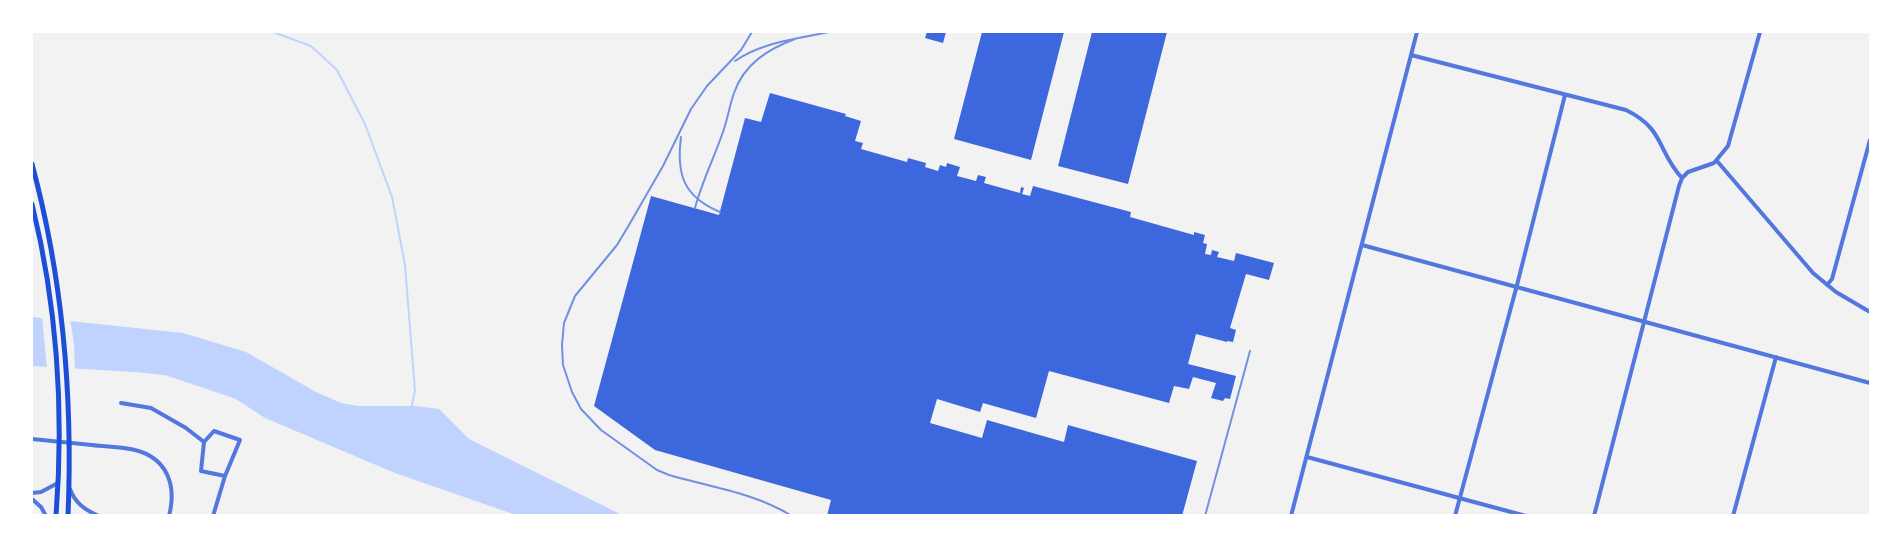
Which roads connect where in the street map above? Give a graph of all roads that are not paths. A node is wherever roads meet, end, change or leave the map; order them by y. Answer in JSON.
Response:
{"nodes":[{"id":1,"x":1417,"y":32,"type":"edge"},
{"id":2,"x":1760,"y":32,"type":"edge"},
{"id":3,"x":1411,"y":55,"type":"junction"},
{"id":4,"x":1565,"y":94,"type":"junction"},
{"id":5,"x":1870,"y":140,"type":"edge"},
{"id":6,"x":1717,"y":161,"type":"junction"},
{"id":7,"x":32,"y":164,"type":"edge"},
{"id":8,"x":1682,"y":178,"type":"junction"},
{"id":9,"x":32,"y":204,"type":"edge"},
{"id":10,"x":1362,"y":244,"type":"junction"},
{"id":11,"x":1517,"y":285,"type":"junction"},
{"id":12,"x":1827,"y":285,"type":"junction"},
{"id":13,"x":1870,"y":312,"type":"edge"},
{"id":14,"x":1644,"y":321,"type":"junction"},
{"id":15,"x":1776,"y":357,"type":"junction"},
{"id":16,"x":1870,"y":384,"type":"edge"},
{"id":17,"x":121,"y":403,"type":"dead end"},
{"id":18,"x":32,"y":439,"type":"edge"},
{"id":19,"x":204,"y":442,"type":"junction"},
{"id":20,"x":1307,"y":457,"type":"junction"},
{"id":21,"x":225,"y":476,"type":"junction"},
{"id":22,"x":59,"y":482,"type":"junction"},
{"id":23,"x":68,"y":484,"type":"junction"},
{"id":24,"x":32,"y":493,"type":"edge"},
{"id":25,"x":1460,"y":497,"type":"junction"},
{"id":26,"x":32,"y":499,"type":"edge"},
{"id":27,"x":46,"y":516,"type":"edge"},
{"id":28,"x":56,"y":516,"type":"edge"},
{"id":29,"x":68,"y":516,"type":"edge"},
{"id":30,"x":99,"y":516,"type":"edge"},
{"id":31,"x":169,"y":516,"type":"edge"},
{"id":32,"x":213,"y":516,"type":"edge"},
{"id":33,"x":1291,"y":516,"type":"edge"},
{"id":34,"x":1455,"y":516,"type":"edge"},
{"id":35,"x":1526,"y":516,"type":"edge"},
{"id":36,"x":1594,"y":516,"type":"edge"},
{"id":37,"x":1734,"y":516,"type":"edge"}],
"edges":[{"from":1,"to":3,"type":"street"},
{"from":2,"to":6,"type":"street"},
{"from":3,"to":4,"type":"street"},
{"from":3,"to":10,"type":"street"},
{"from":4,"to":8,"type":"street"},
{"from":4,"to":11,"type":"street"},
{"from":5,"to":12,"type":"street"},
{"from":6,"to":8,"type":"street"},
{"from":6,"to":12,"type":"street"},
{"from":7,"to":23,"type":"main road"},
{"from":8,"to":14,"type":"street"},
{"from":9,"to":22,"type":"main road"},
{"from":10,"to":11,"type":"street"},
{"from":10,"to":20,"type":"street"},
{"from":11,"to":14,"type":"street"},
{"from":11,"to":25,"type":"street"},
{"from":12,"to":13,"type":"street"},
{"from":14,"to":15,"type":"street"},
{"from":14,"to":36,"type":"street"},
{"from":15,"to":16,"type":"street"},
{"from":15,"to":37,"type":"street"},
{"from":17,"to":19,"type":"street"},
{"from":18,"to":31,"type":"street"},
{"from":19,"to":21,"type":"street"},
{"from":19,"to":21,"type":"street"},
{"from":20,"to":25,"type":"street"},
{"from":20,"to":33,"type":"street"},
{"from":21,"to":32,"type":"street"},
{"from":22,"to":24,"type":"street"},
{"from":22,"to":28,"type":"main road"},
{"from":23,"to":29,"type":"main road"},
{"from":23,"to":30,"type":"street"},
{"from":25,"to":34,"type":"street"},
{"from":25,"to":35,"type":"street"},
{"from":26,"to":27,"type":"street"}]}
